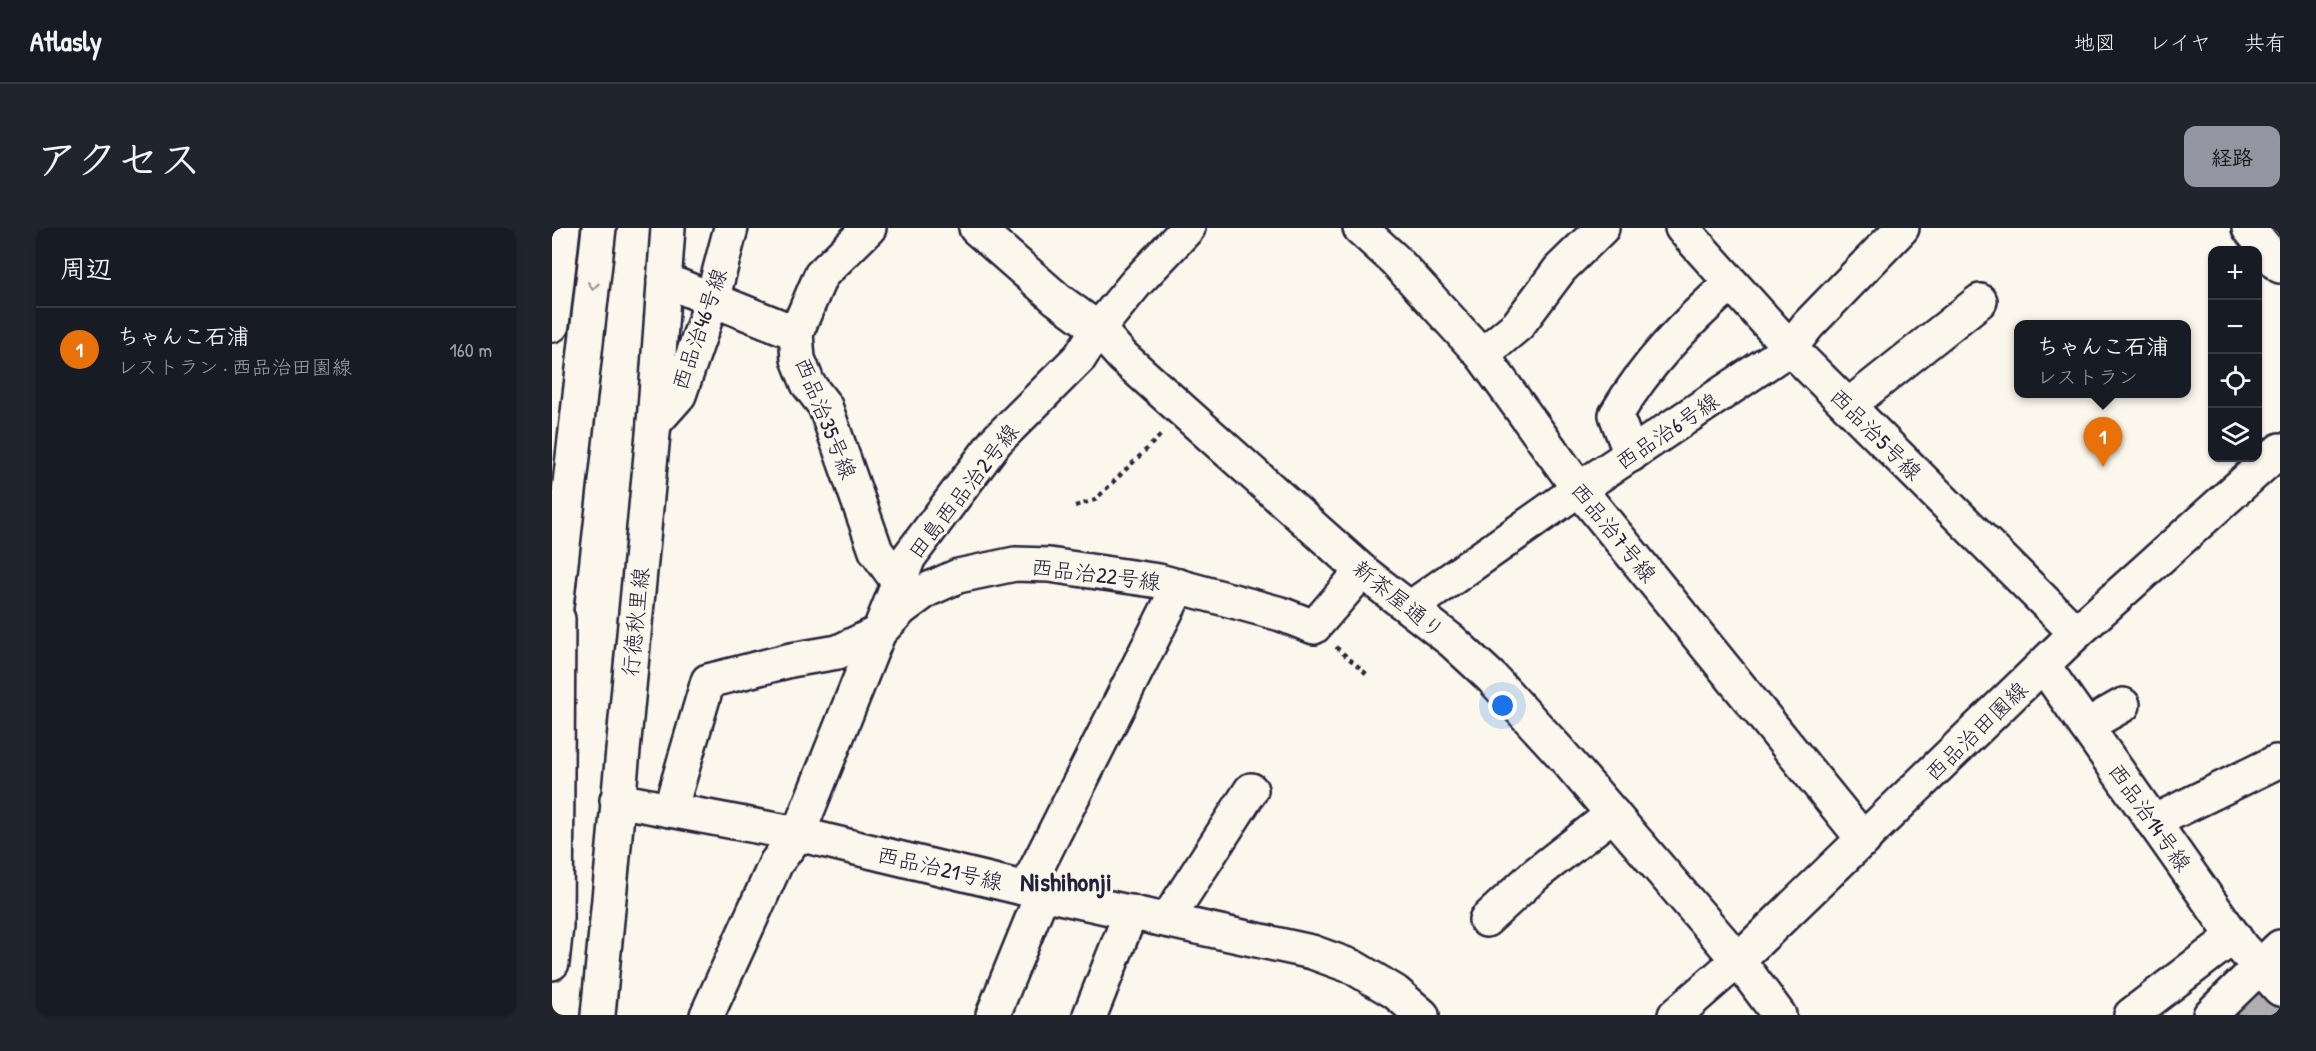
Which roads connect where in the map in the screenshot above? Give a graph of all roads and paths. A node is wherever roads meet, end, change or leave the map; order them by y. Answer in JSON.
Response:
{"nodes":[{"id":1,"x":563,"y":228,"type":"edge"},
{"id":2,"x":599,"y":228,"type":"edge"},
{"id":3,"x":668,"y":228,"type":"edge"},
{"id":4,"x":731,"y":228,"type":"edge"},
{"id":5,"x":869,"y":228,"type":"edge"},
{"id":6,"x":976,"y":228,"type":"edge"},
{"id":7,"x":1188,"y":228,"type":"edge"},
{"id":8,"x":1360,"y":228,"type":"edge"},
{"id":9,"x":1602,"y":228,"type":"edge"},
{"id":10,"x":1682,"y":228,"type":"edge"},
{"id":11,"x":1902,"y":228,"type":"edge"},
{"id":12,"x":2249,"y":228,"type":"edge"},
{"id":13,"x":2280,"y":267,"type":"edge"},
{"id":14,"x":664,"y":280,"type":"junction"},
{"id":15,"x":1730,"y":284,"type":"junction"},
{"id":16,"x":712,"y":300,"type":"junction"},
{"id":17,"x":1980,"y":301,"type":"dead end"},
{"id":18,"x":552,"y":325,"type":"edge"},
{"id":19,"x":1098,"y":329,"type":"junction"},
{"id":20,"x":796,"y":333,"type":"junction"},
{"id":21,"x":1790,"y":348,"type":"junction"},
{"id":22,"x":1482,"y":355,"type":"junction"},
{"id":23,"x":1848,"y":406,"type":"junction"},
{"id":24,"x":1184,"y":412,"type":"junction"},
{"id":25,"x":654,"y":423,"type":"junction"},
{"id":26,"x":2280,"y":450,"type":"edge"},
{"id":27,"x":1631,"y":455,"type":"junction"},
{"id":28,"x":1579,"y":489,"type":"junction"},
{"id":29,"x":1076,"y":507,"type":"dead end"},
{"id":30,"x":1362,"y":572,"type":"junction"},
{"id":31,"x":899,"y":583,"type":"junction"},
{"id":32,"x":558,"y":585,"type":"junction"},
{"id":33,"x":1179,"y":586,"type":"junction"},
{"id":34,"x":1410,"y":608,"type":"junction"},
{"id":35,"x":1314,"y":627,"type":"junction"},
{"id":36,"x":879,"y":632,"type":"junction"},
{"id":37,"x":2076,"y":633,"type":"junction"},
{"id":38,"x":552,"y":642,"type":"edge"},
{"id":39,"x":2043,"y":665,"type":"junction"},
{"id":40,"x":1369,"y":676,"type":"dead end"},
{"id":41,"x":2122,"y":705,"type":"dead end"},
{"id":42,"x":2086,"y":726,"type":"junction"},
{"id":43,"x":2276,"y":762,"type":"dead end"},
{"id":44,"x":1251,"y":789,"type":"dead end"},
{"id":45,"x":617,"y":800,"type":"junction"},
{"id":46,"x":670,"y":810,"type":"junction"},
{"id":47,"x":1613,"y":814,"type":"junction"},
{"id":48,"x":2153,"y":822,"type":"junction"},
{"id":49,"x":798,"y":834,"type":"junction"},
{"id":50,"x":1864,"y":840,"type":"junction"},
{"id":51,"x":1035,"y":890,"type":"junction"},
{"id":52,"x":1131,"y":912,"type":"junction"},
{"id":53,"x":1167,"y":920,"type":"junction"},
{"id":54,"x":1486,"y":920,"type":"dead end"},
{"id":55,"x":2234,"y":936,"type":"junction"},
{"id":56,"x":1738,"y":960,"type":"junction"},
{"id":57,"x":552,"y":963,"type":"edge"},
{"id":58,"x":2271,"y":969,"type":"edge"},
{"id":59,"x":598,"y":1015,"type":"edge"},
{"id":60,"x":707,"y":1015,"type":"edge"},
{"id":61,"x":993,"y":1015,"type":"edge"},
{"id":62,"x":1090,"y":1015,"type":"edge"},
{"id":63,"x":1422,"y":1015,"type":"edge"},
{"id":64,"x":1675,"y":1015,"type":"edge"},
{"id":65,"x":1779,"y":1015,"type":"edge"},
{"id":66,"x":2131,"y":1015,"type":"edge"},
{"id":67,"x":2210,"y":1015,"type":"edge"}],
"edges":[{"from":1,"to":18,"type":"street"},
{"from":2,"to":32,"type":"street","one_way":true},
{"from":3,"to":14,"type":"street","name":"行徳秋里線"},
{"from":4,"to":16,"type":"street","name":"西品治46号線"},
{"from":5,"to":20,"type":"street"},
{"from":6,"to":19,"type":"street","name":"新茶屋通り"},
{"from":7,"to":19,"type":"street","name":"田島西品治2号線"},
{"from":8,"to":22,"type":"street","name":"西品治7号線"},
{"from":9,"to":22,"type":"street"},
{"from":10,"to":15,"type":"street","name":"西品治5号線"},
{"from":11,"to":21,"type":"street","name":"西品治6号線"},
{"from":12,"to":13,"type":"street"},
{"from":14,"to":16,"type":"street","name":"西品治35号線"},
{"from":14,"to":25,"type":"street","name":"行徳秋里線"},
{"from":15,"to":21,"type":"street","name":"西品治5号線"},
{"from":15,"to":27,"type":"street"},
{"from":16,"to":20,"type":"street","name":"西品治35号線"},
{"from":16,"to":25,"type":"street","name":"西品治46号線"},
{"from":17,"to":23,"type":"street"},
{"from":19,"to":24,"type":"street","name":"新茶屋通り"},
{"from":19,"to":31,"type":"street","name":"田島西品治2号線"},
{"from":20,"to":31,"type":"street","name":"西品治35号線"},
{"from":21,"to":23,"type":"street","name":"西品治5号線"},
{"from":21,"to":27,"type":"street","name":"西品治6号線"},
{"from":22,"to":28,"type":"street","name":"西品治7号線"},
{"from":23,"to":37,"type":"street","name":"西品治5号線"},
{"from":24,"to":29,"type":"path"},
{"from":24,"to":30,"type":"street","name":"新茶屋通り"},
{"from":25,"to":45,"type":"street","name":"行徳秋里線"},
{"from":26,"to":37,"type":"street","name":"西品治田園線"},
{"from":27,"to":28,"type":"street","name":"西品治6号線"},
{"from":28,"to":34,"type":"street","name":"西品治6号線"},
{"from":28,"to":50,"type":"street","name":"西品治7号線"},
{"from":30,"to":34,"type":"street","name":"新茶屋通り"},
{"from":30,"to":35,"type":"street"},
{"from":31,"to":36,"type":"street","name":"田島西品治2号線"},
{"from":32,"to":38,"type":"street"},
{"from":32,"to":57,"type":"street"},
{"from":33,"to":35,"type":"street","name":"西品治22号線"},
{"from":33,"to":36,"type":"street","name":"西品治22号線"},
{"from":33,"to":51,"type":"street"},
{"from":34,"to":47,"type":"street","name":"新茶屋通り"},
{"from":35,"to":40,"type":"path"},
{"from":36,"to":46,"type":"street","name":"西品治22号線"},
{"from":36,"to":49,"type":"street","name":"田島西品治2号線"},
{"from":37,"to":39,"type":"street","name":"西品治田園線"},
{"from":39,"to":42,"type":"street","name":"西品治14号線"},
{"from":39,"to":50,"type":"street","name":"西品治田園線"},
{"from":41,"to":42,"type":"street"},
{"from":42,"to":48,"type":"street","name":"西品治14号線"},
{"from":43,"to":48,"type":"street"},
{"from":44,"to":53,"type":"street"},
{"from":45,"to":46,"type":"street","name":"西品治21号線"},
{"from":45,"to":59,"type":"street","name":"行徳秋里線"},
{"from":46,"to":49,"type":"street","name":"西品治21号線"},
{"from":47,"to":54,"type":"street"},
{"from":47,"to":56,"type":"street","name":"新茶屋通り"},
{"from":48,"to":55,"type":"street","name":"西品治14号線"},
{"from":49,"to":51,"type":"street","name":"西品治21号線"},
{"from":49,"to":60,"type":"street","name":"田島西品治2号線"},
{"from":50,"to":56,"type":"street","name":"西品治田園線"},
{"from":51,"to":52,"type":"street","name":"西品治21号線"},
{"from":51,"to":61,"type":"street"},
{"from":52,"to":53,"type":"street","name":"西品治21号線"},
{"from":52,"to":62,"type":"street"},
{"from":53,"to":63,"type":"street","name":"西品治21号線"},
{"from":55,"to":58,"type":"street","name":"西品治14号線"},
{"from":55,"to":66,"type":"street"},
{"from":56,"to":64,"type":"street","name":"西品治田園線"},
{"from":56,"to":65,"type":"street","name":"新茶屋通り"},
{"from":58,"to":67,"type":"street"}]}
